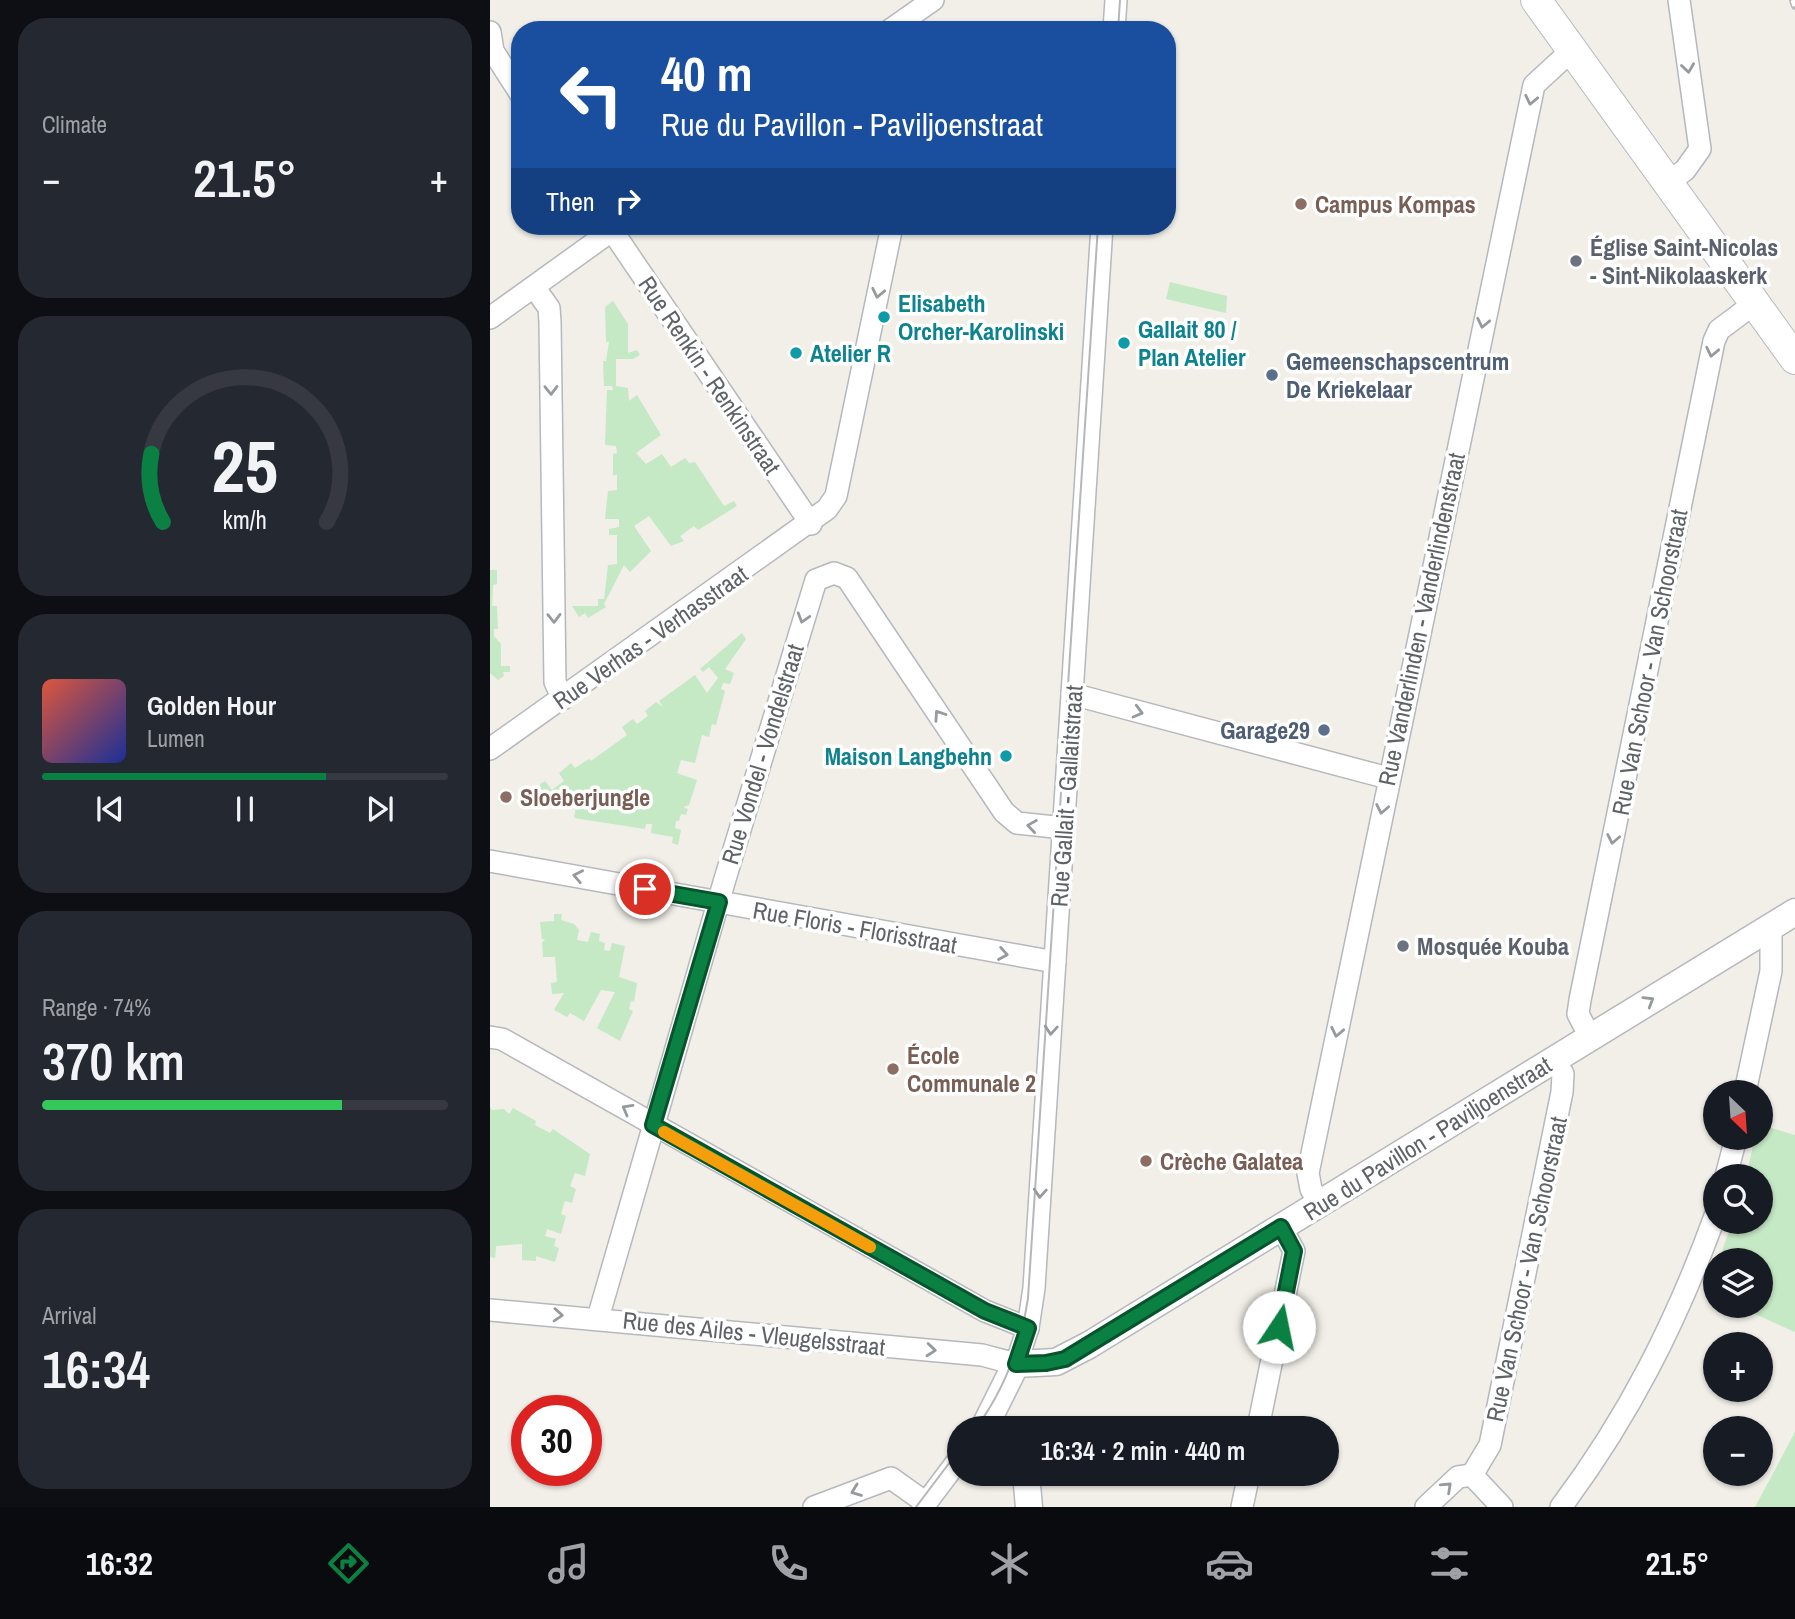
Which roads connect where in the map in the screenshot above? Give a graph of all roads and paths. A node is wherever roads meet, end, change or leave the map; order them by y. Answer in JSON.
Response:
{"nodes":[{"id":1,"x":933,"y":0,"type":"edge"},
{"id":2,"x":1116,"y":0,"type":"edge"},
{"id":3,"x":1536,"y":0,"type":"edge"},
{"id":4,"x":1678,"y":0,"type":"edge"},
{"id":5,"x":919,"y":21,"type":"edge"},
{"id":6,"x":1115,"y":21,"type":"edge"},
{"id":7,"x":490,"y":32,"type":"edge"},
{"id":8,"x":1572,"y":50,"type":"junction"},
{"id":9,"x":511,"y":79,"type":"edge"},
{"id":10,"x":1669,"y":182,"type":"junction"},
{"id":11,"x":602,"y":235,"type":"edge"},
{"id":12,"x":618,"y":235,"type":"edge"},
{"id":13,"x":890,"y":235,"type":"edge"},
{"id":14,"x":1101,"y":235,"type":"edge"},
{"id":15,"x":534,"y":287,"type":"junction"},
{"id":16,"x":1755,"y":303,"type":"junction"},
{"id":17,"x":490,"y":318,"type":"edge"},
{"id":18,"x":1795,"y":359,"type":"edge"},
{"id":19,"x":811,"y":524,"type":"junction"},
{"id":20,"x":1072,"y":694,"type":"junction"},
{"id":21,"x":563,"y":699,"type":"junction"},
{"id":22,"x":490,"y":749,"type":"edge"},
{"id":23,"x":1388,"y":778,"type":"junction"},
{"id":24,"x":1064,"y":828,"type":"junction"},
{"id":25,"x":490,"y":861,"type":"edge"},
{"id":26,"x":719,"y":902,"type":"junction"},
{"id":27,"x":1795,"y":912,"type":"edge"},
{"id":28,"x":1771,"y":927,"type":"junction"},
{"id":29,"x":1055,"y":962,"type":"junction"},
{"id":30,"x":490,"y":1037,"type":"edge"},
{"id":31,"x":1590,"y":1037,"type":"junction"},
{"id":32,"x":1554,"y":1059,"type":"junction"},
{"id":33,"x":1748,"y":1080,"type":"edge"},
{"id":34,"x":653,"y":1125,"type":"junction"},
{"id":35,"x":1319,"y":1203,"type":"junction"},
{"id":36,"x":1281,"y":1227,"type":"junction"},
{"id":37,"x":1708,"y":1234,"type":"edge"},
{"id":38,"x":490,"y":1310,"type":"edge"},
{"id":39,"x":598,"y":1318,"type":"junction"},
{"id":40,"x":1028,"y":1328,"type":"junction"},
{"id":41,"x":1016,"y":1364,"type":"junction"},
{"id":42,"x":989,"y":1416,"type":"edge"},
{"id":43,"x":1260,"y":1416,"type":"edge"},
{"id":44,"x":947,"y":1475,"type":"edge"},
{"id":45,"x":1472,"y":1475,"type":"junction"},
{"id":46,"x":1027,"y":1486,"type":"edge"},
{"id":47,"x":1246,"y":1486,"type":"edge"},
{"id":48,"x":925,"y":1505,"type":"edge"},
{"id":49,"x":814,"y":1507,"type":"edge"},
{"id":50,"x":1029,"y":1507,"type":"edge"},
{"id":51,"x":1242,"y":1507,"type":"edge"},
{"id":52,"x":1426,"y":1507,"type":"edge"},
{"id":53,"x":1502,"y":1507,"type":"edge"},
{"id":54,"x":1561,"y":1507,"type":"edge"}],
"edges":[{"from":1,"to":5,"type":"street"},
{"from":2,"to":6,"type":"street"},
{"from":3,"to":8,"type":"main road"},
{"from":4,"to":10,"type":"street","one_way":true},
{"from":7,"to":9,"type":"street"},
{"from":8,"to":10,"type":"main road"},
{"from":8,"to":23,"type":"street","name":"Rue Vanderlinden - Vanderlindenstraat","one_way":true},
{"from":10,"to":16,"type":"main road"},
{"from":11,"to":15,"type":"street"},
{"from":12,"to":19,"type":"street","name":"Rue Renkin - Renkinstraat"},
{"from":13,"to":19,"type":"street","one_way":true},
{"from":14,"to":20,"type":"street","name":"Rue Gallait - Gallaitstraat"},
{"from":15,"to":17,"type":"street"},
{"from":15,"to":21,"type":"street","one_way":true},
{"from":16,"to":18,"type":"main road"},
{"from":16,"to":31,"type":"street","name":"Rue Van Schoor - Van Schoorstraat","one_way":true},
{"from":19,"to":21,"type":"street","name":"Rue Verhas - Verhasstraat"},
{"from":20,"to":23,"type":"street","one_way":true},
{"from":20,"to":24,"type":"street","name":"Rue Gallait - Gallaitstraat"},
{"from":21,"to":22,"type":"street","name":"Rue Verhas - Verhasstraat"},
{"from":23,"to":35,"type":"street","name":"Rue Vanderlinden - Vanderlindenstraat","one_way":true},
{"from":24,"to":26,"type":"street","name":"Rue Vondel - Vondelstraat","one_way":true},
{"from":24,"to":29,"type":"street","name":"Rue Gallait - Gallaitstraat"},
{"from":26,"to":25,"type":"street","name":"Rue Floris - Florisstraat","one_way":true},
{"from":26,"to":29,"type":"street","name":"Rue Floris - Florisstraat","one_way":true},
{"from":26,"to":34,"type":"street","name":"Rue Vondel - Vondelstraat"},
{"from":27,"to":28,"type":"street","name":"Rue du Pavillon - Paviljoenstraat"},
{"from":31,"to":28,"type":"street","name":"Rue du Pavillon - Paviljoenstraat","one_way":true},
{"from":28,"to":33,"type":"street"},
{"from":29,"to":40,"type":"street","name":"Rue Gallait - Gallaitstraat","one_way":true},
{"from":34,"to":30,"type":"street","one_way":true},
{"from":31,"to":32,"type":"street","name":"Rue du Pavillon - Paviljoenstraat"},
{"from":32,"to":35,"type":"street","name":"Rue du Pavillon - Paviljoenstraat"},
{"from":32,"to":45,"type":"street","name":"Rue Van Schoor - Van Schoorstraat"},
{"from":34,"to":39,"type":"street","name":"Rue Vondel - Vondelstraat"},
{"from":34,"to":40,"type":"street"},
{"from":35,"to":36,"type":"street","name":"Rue du Pavillon - Paviljoenstraat"},
{"from":36,"to":41,"type":"street","name":"Rue du Pavillon - Paviljoenstraat"},
{"from":36,"to":43,"type":"street"},
{"from":37,"to":54,"type":"street"},
{"from":38,"to":39,"type":"street","name":"Rue des Ailes - Vleugelsstraat","one_way":true},
{"from":39,"to":41,"type":"street","name":"Rue des Ailes - Vleugelsstraat","one_way":true},
{"from":40,"to":41,"type":"street","name":"Rue Gallait - Gallaitstraat"},
{"from":41,"to":42,"type":"street"},
{"from":44,"to":48,"type":"street"},
{"from":52,"to":45,"type":"street","one_way":true},
{"from":45,"to":53,"type":"street"},
{"from":46,"to":50,"type":"street"},
{"from":47,"to":51,"type":"street"},
{"from":48,"to":49,"type":"street","one_way":true}]}
